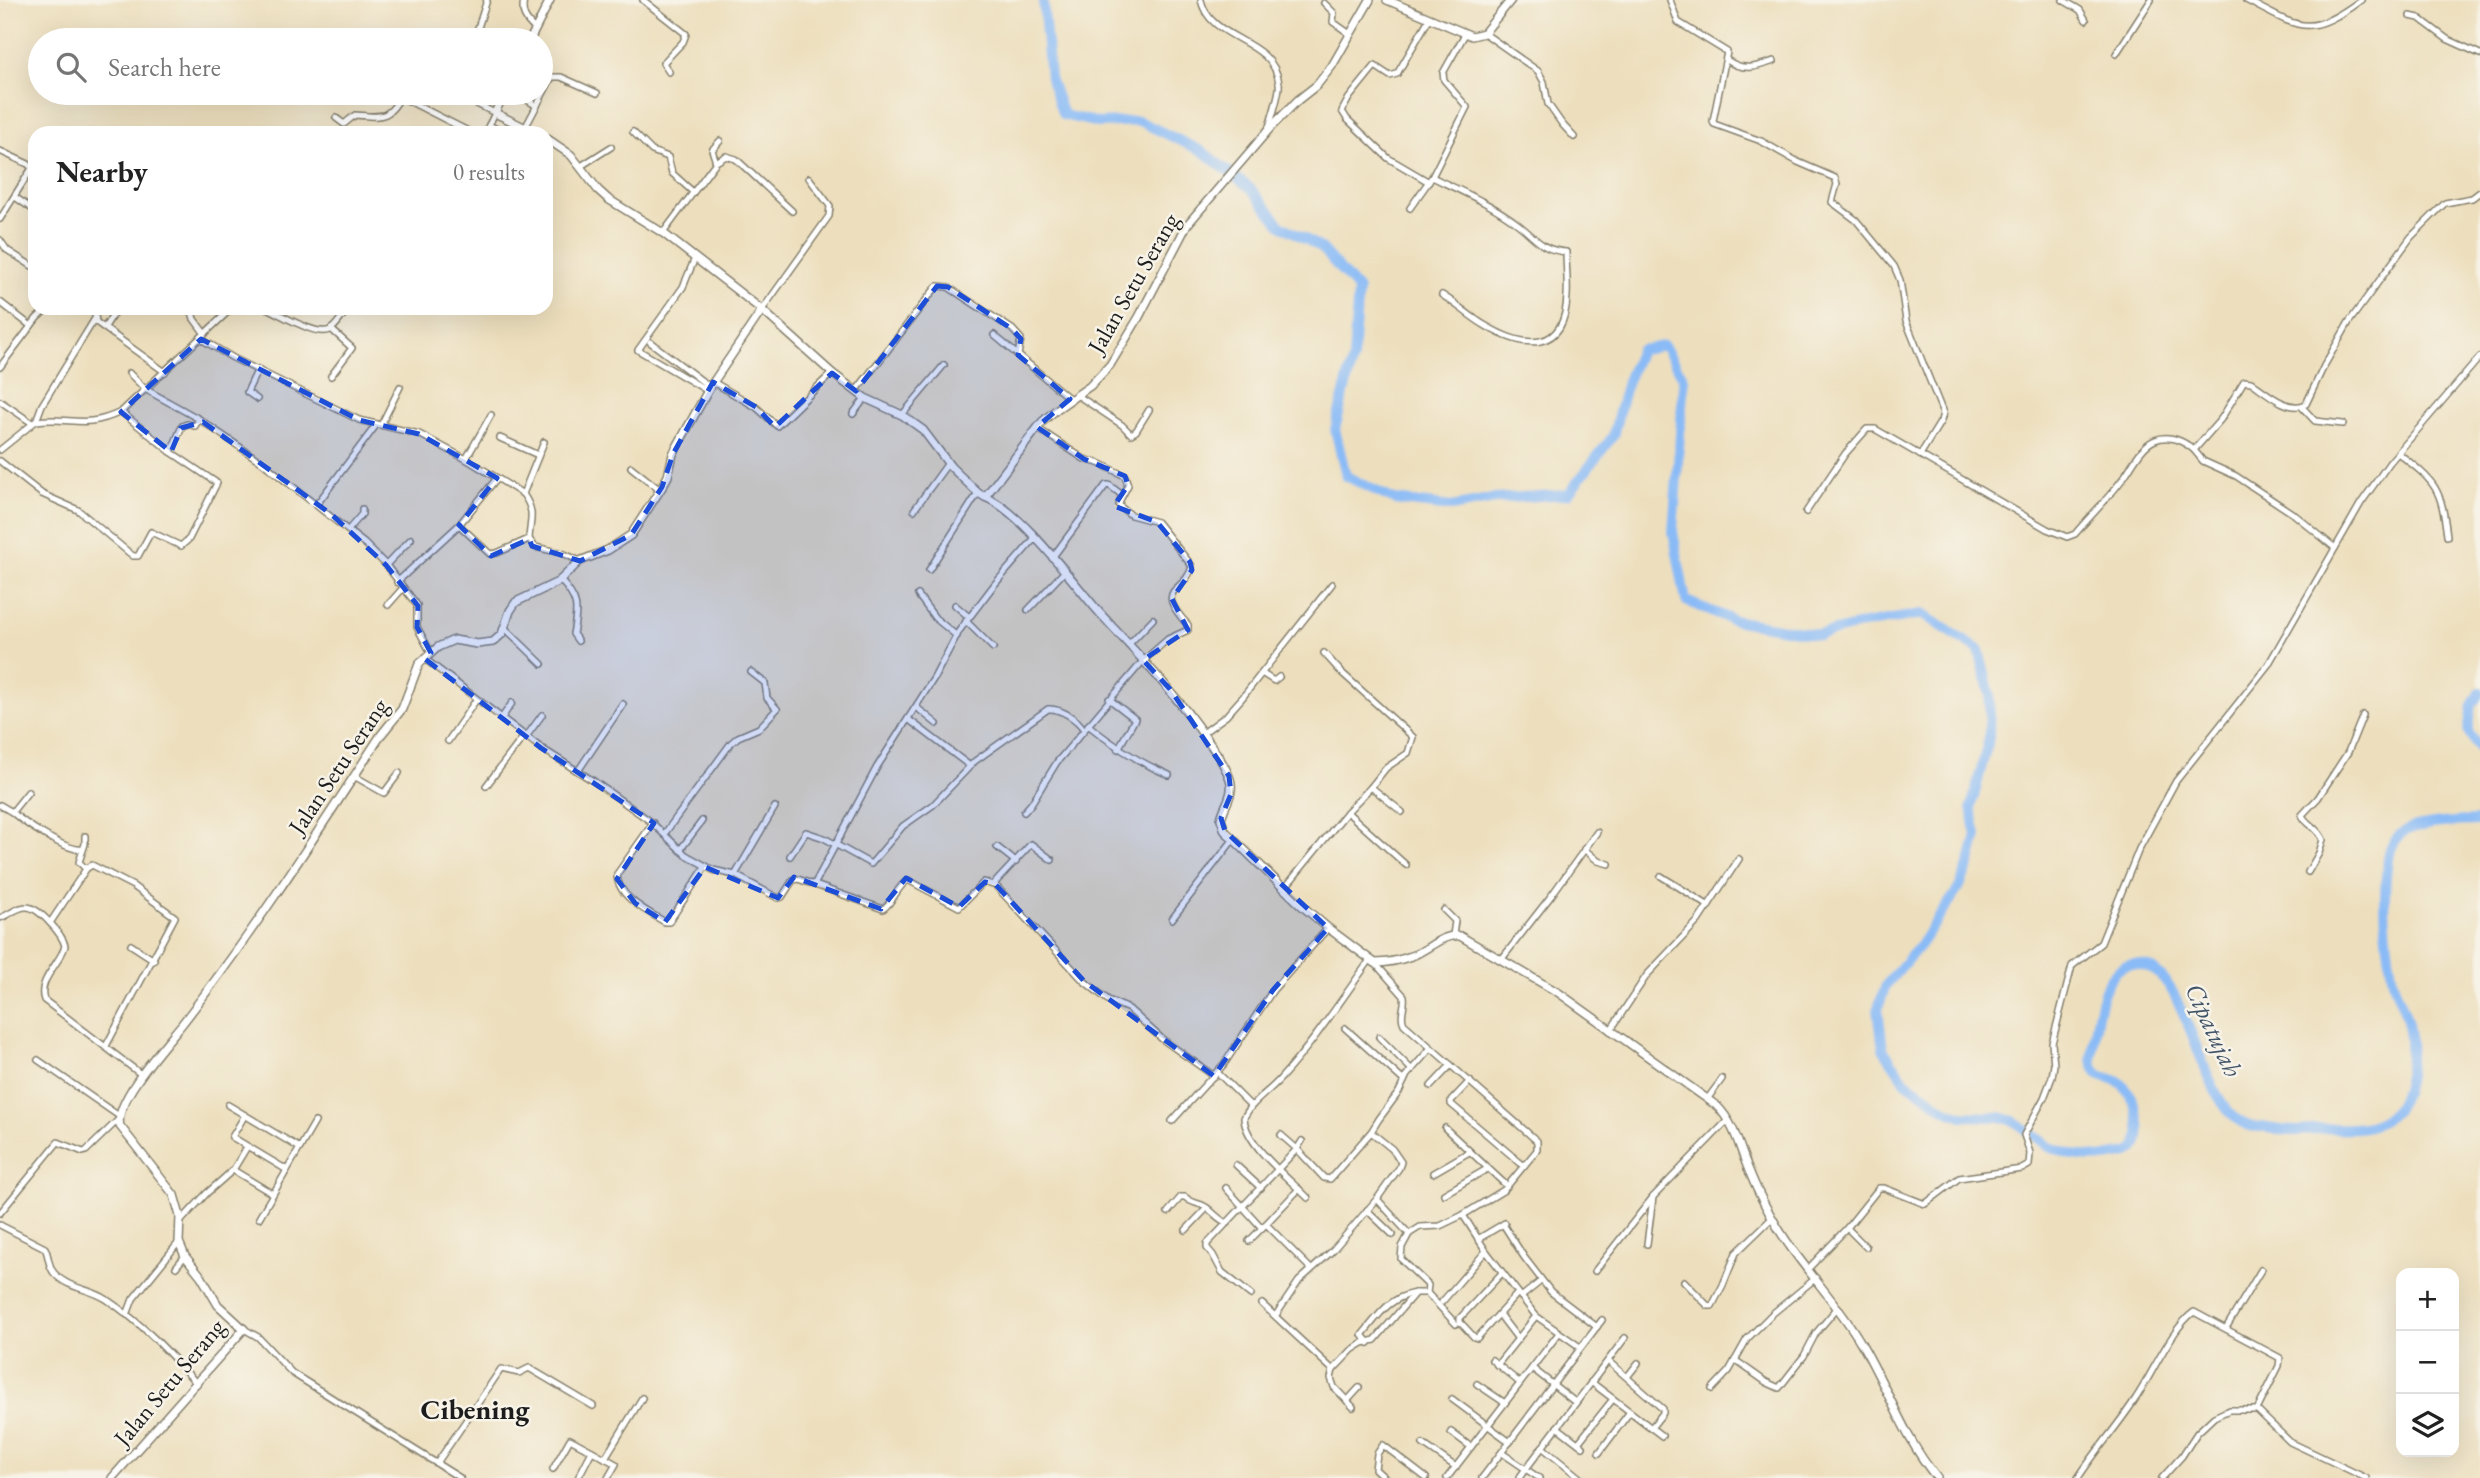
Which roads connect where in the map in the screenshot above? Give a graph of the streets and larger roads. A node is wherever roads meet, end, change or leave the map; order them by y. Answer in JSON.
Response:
{"nodes":[{"id":1,"x":487,"y":0,"type":"edge"},
{"id":2,"x":524,"y":0,"type":"edge"},
{"id":3,"x":550,"y":0,"type":"edge"},
{"id":4,"x":643,"y":0,"type":"edge"},
{"id":5,"x":1201,"y":0,"type":"edge"},
{"id":6,"x":1370,"y":0,"type":"edge"},
{"id":7,"x":1387,"y":0,"type":"edge"},
{"id":8,"x":1511,"y":0,"type":"edge"},
{"id":9,"x":1670,"y":0,"type":"edge"},
{"id":10,"x":2063,"y":0,"type":"edge"},
{"id":11,"x":2151,"y":0,"type":"edge"},
{"id":12,"x":2246,"y":0,"type":"edge"},
{"id":13,"x":2361,"y":0,"type":"edge"},
{"id":14,"x":1324,"y":2,"type":"dead end"},
{"id":15,"x":2410,"y":16,"type":"dead end"},
{"id":16,"x":1429,"y":19,"type":"junction"},
{"id":17,"x":2086,"y":20,"type":"dead end"},
{"id":18,"x":478,"y":28,"type":"edge"},
{"id":19,"x":534,"y":28,"type":"edge"},
{"id":20,"x":536,"y":28,"type":"edge"},
{"id":21,"x":1350,"y":33,"type":"junction"},
{"id":22,"x":1484,"y":33,"type":"junction"},
{"id":23,"x":1465,"y":34,"type":"junction"},
{"id":24,"x":2116,"y":54,"type":"dead end"},
{"id":25,"x":2480,"y":54,"type":"edge"},
{"id":26,"x":1727,"y":60,"type":"junction"},
{"id":27,"x":1774,"y":61,"type":"dead end"},
{"id":28,"x":669,"y":72,"type":"dead end"},
{"id":29,"x":553,"y":77,"type":"edge"},
{"id":30,"x":597,"y":93,"type":"dead end"},
{"id":31,"x":395,"y":105,"type":"edge"},
{"id":32,"x":420,"y":105,"type":"edge"},
{"id":33,"x":479,"y":105,"type":"edge"},
{"id":34,"x":499,"y":105,"type":"edge"},
{"id":35,"x":537,"y":106,"type":"edge"},
{"id":36,"x":495,"y":113,"type":"junction"},
{"id":37,"x":336,"y":118,"type":"dead end"},
{"id":38,"x":489,"y":125,"type":"edge"},
{"id":39,"x":459,"y":126,"type":"edge"},
{"id":40,"x":521,"y":126,"type":"edge"},
{"id":41,"x":526,"y":126,"type":"edge"},
{"id":42,"x":1268,"y":130,"type":"junction"},
{"id":43,"x":634,"y":132,"type":"dead end"},
{"id":44,"x":1574,"y":137,"type":"dead end"},
{"id":45,"x":720,"y":141,"type":"dead end"},
{"id":46,"x":553,"y":142,"type":"edge"},
{"id":47,"x":611,"y":147,"type":"dead end"},
{"id":48,"x":0,"y":151,"type":"edge"},
{"id":49,"x":716,"y":162,"type":"junction"},
{"id":50,"x":28,"y":164,"type":"edge"},
{"id":51,"x":581,"y":166,"type":"junction"},
{"id":52,"x":28,"y":177,"type":"edge"},
{"id":53,"x":809,"y":177,"type":"dead end"},
{"id":54,"x":1431,"y":179,"type":"junction"},
{"id":55,"x":693,"y":192,"type":"junction"},
{"id":56,"x":2480,"y":192,"type":"edge"},
{"id":57,"x":15,"y":197,"type":"junction"},
{"id":58,"x":28,"y":206,"type":"edge"},
{"id":59,"x":1410,"y":208,"type":"dead end"},
{"id":60,"x":792,"y":211,"type":"dead end"},
{"id":61,"x":0,"y":219,"type":"edge"},
{"id":62,"x":663,"y":233,"type":"junction"},
{"id":63,"x":0,"y":240,"type":"edge"},
{"id":64,"x":695,"y":258,"type":"junction"},
{"id":65,"x":28,"y":264,"type":"edge"},
{"id":66,"x":1442,"y":295,"type":"dead end"},
{"id":67,"x":0,"y":302,"type":"edge"},
{"id":68,"x":762,"y":310,"type":"junction"},
{"id":69,"x":41,"y":315,"type":"edge"},
{"id":70,"x":94,"y":315,"type":"edge"},
{"id":71,"x":113,"y":315,"type":"edge"},
{"id":72,"x":193,"y":315,"type":"edge"},
{"id":73,"x":225,"y":315,"type":"edge"},
{"id":74,"x":281,"y":315,"type":"edge"},
{"id":75,"x":342,"y":315,"type":"edge"},
{"id":76,"x":94,"y":320,"type":"junction"},
{"id":77,"x":31,"y":326,"type":"junction"},
{"id":78,"x":105,"y":327,"type":"junction"},
{"id":79,"x":331,"y":329,"type":"junction"},
{"id":80,"x":994,"y":335,"type":"dead end"},
{"id":81,"x":203,"y":336,"type":"junction"},
{"id":82,"x":650,"y":342,"type":"dead end"},
{"id":83,"x":1018,"y":355,"type":"junction"},
{"id":84,"x":2480,"y":357,"type":"edge"},
{"id":85,"x":944,"y":365,"type":"dead end"},
{"id":86,"x":0,"y":366,"type":"edge"},
{"id":87,"x":258,"y":369,"type":"junction"},
{"id":88,"x":164,"y":372,"type":"junction"},
{"id":89,"x":129,"y":373,"type":"dead end"},
{"id":90,"x":832,"y":373,"type":"junction"},
{"id":91,"x":331,"y":376,"type":"dead end"},
{"id":92,"x":400,"y":387,"type":"dead end"},
{"id":93,"x":710,"y":387,"type":"junction"},
{"id":94,"x":145,"y":389,"type":"junction"},
{"id":95,"x":856,"y":391,"type":"junction"},
{"id":96,"x":1073,"y":397,"type":"junction"},
{"id":97,"x":865,"y":398,"type":"junction"},
{"id":98,"x":257,"y":399,"type":"dead end"},
{"id":99,"x":0,"y":401,"type":"edge"},
{"id":100,"x":2302,"y":407,"type":"junction"},
{"id":101,"x":1149,"y":410,"type":"dead end"},
{"id":102,"x":121,"y":412,"type":"junction"},
{"id":103,"x":853,"y":414,"type":"dead end"},
{"id":104,"x":491,"y":415,"type":"dead end"},
{"id":105,"x":902,"y":415,"type":"junction"},
{"id":106,"x":199,"y":419,"type":"junction"},
{"id":107,"x":34,"y":422,"type":"junction"},
{"id":108,"x":2343,"y":424,"type":"dead end"},
{"id":109,"x":379,"y":425,"type":"junction"},
{"id":110,"x":1037,"y":428,"type":"junction"},
{"id":111,"x":500,"y":438,"type":"dead end"},
{"id":112,"x":544,"y":442,"type":"dead end"},
{"id":113,"x":0,"y":450,"type":"edge"},
{"id":114,"x":2194,"y":450,"type":"junction"},
{"id":115,"x":171,"y":452,"type":"junction"},
{"id":116,"x":2398,"y":453,"type":"junction"},
{"id":117,"x":538,"y":455,"type":"junction"},
{"id":118,"x":1920,"y":455,"type":"junction"},
{"id":119,"x":466,"y":459,"type":"junction"},
{"id":120,"x":0,"y":461,"type":"edge"},
{"id":121,"x":948,"y":463,"type":"junction"},
{"id":122,"x":631,"y":467,"type":"dead end"},
{"id":123,"x":496,"y":478,"type":"junction"},
{"id":124,"x":660,"y":490,"type":"junction"},
{"id":125,"x":523,"y":494,"type":"junction"},
{"id":126,"x":982,"y":495,"type":"junction"},
{"id":127,"x":1122,"y":495,"type":"junction"},
{"id":128,"x":317,"y":504,"type":"junction"},
{"id":129,"x":362,"y":509,"type":"dead end"},
{"id":130,"x":914,"y":510,"type":"dead end"},
{"id":131,"x":1806,"y":512,"type":"dead end"},
{"id":132,"x":459,"y":525,"type":"junction"},
{"id":133,"x":349,"y":530,"type":"junction"},
{"id":134,"x":2447,"y":536,"type":"dead end"},
{"id":135,"x":1035,"y":538,"type":"junction"},
{"id":136,"x":411,"y":539,"type":"dead end"},
{"id":137,"x":529,"y":540,"type":"junction"},
{"id":138,"x":2336,"y":548,"type":"junction"},
{"id":139,"x":1052,"y":558,"type":"junction"},
{"id":140,"x":580,"y":561,"type":"junction"},
{"id":141,"x":386,"y":565,"type":"junction"},
{"id":142,"x":929,"y":569,"type":"dead end"},
{"id":143,"x":1064,"y":572,"type":"junction"},
{"id":144,"x":560,"y":580,"type":"junction"},
{"id":145,"x":397,"y":582,"type":"junction"},
{"id":146,"x":1332,"y":584,"type":"dead end"},
{"id":147,"x":403,"y":588,"type":"junction"},
{"id":148,"x":918,"y":595,"type":"dead end"},
{"id":149,"x":387,"y":605,"type":"dead end"},
{"id":150,"x":955,"y":606,"type":"dead end"},
{"id":151,"x":1028,"y":610,"type":"dead end"},
{"id":152,"x":967,"y":619,"type":"junction"},
{"id":153,"x":1153,"y":619,"type":"dead end"},
{"id":154,"x":505,"y":628,"type":"junction"},
{"id":155,"x":957,"y":636,"type":"junction"},
{"id":156,"x":578,"y":641,"type":"dead end"},
{"id":157,"x":1128,"y":645,"type":"junction"},
{"id":158,"x":993,"y":648,"type":"dead end"},
{"id":159,"x":1324,"y":653,"type":"dead end"},
{"id":160,"x":428,"y":656,"type":"junction"},
{"id":161,"x":1143,"y":661,"type":"junction"},
{"id":162,"x":542,"y":664,"type":"dead end"},
{"id":163,"x":751,"y":673,"type":"dead end"},
{"id":164,"x":1263,"y":674,"type":"junction"},
{"id":165,"x":1279,"y":677,"type":"dead end"},
{"id":166,"x":1109,"y":699,"type":"junction"},
{"id":167,"x":476,"y":700,"type":"junction"},
{"id":168,"x":512,"y":703,"type":"dead end"},
{"id":169,"x":623,"y":704,"type":"dead end"},
{"id":170,"x":916,"y":707,"type":"junction"},
{"id":171,"x":542,"y":715,"type":"dead end"},
{"id":172,"x":2363,"y":715,"type":"dead end"},
{"id":173,"x":501,"y":719,"type":"junction"},
{"id":174,"x":908,"y":719,"type":"junction"},
{"id":175,"x":937,"y":724,"type":"dead end"},
{"id":176,"x":1086,"y":727,"type":"junction"},
{"id":177,"x":1203,"y":733,"type":"junction"},
{"id":178,"x":525,"y":736,"type":"junction"},
{"id":179,"x":448,"y":741,"type":"dead end"},
{"id":180,"x":1118,"y":749,"type":"junction"},
{"id":181,"x":970,"y":766,"type":"junction"},
{"id":182,"x":578,"y":771,"type":"junction"},
{"id":183,"x":399,"y":773,"type":"dead end"},
{"id":184,"x":1169,"y":775,"type":"dead end"},
{"id":185,"x":354,"y":776,"type":"junction"},
{"id":186,"x":486,"y":786,"type":"dead end"},
{"id":187,"x":1371,"y":787,"type":"junction"},
{"id":188,"x":28,"y":792,"type":"dead end"},
{"id":189,"x":0,"y":805,"type":"edge"},
{"id":190,"x":775,"y":807,"type":"dead end"},
{"id":191,"x":12,"y":811,"type":"junction"},
{"id":192,"x":1347,"y":811,"type":"junction"},
{"id":193,"x":1024,"y":812,"type":"dead end"},
{"id":194,"x":1402,"y":812,"type":"dead end"},
{"id":195,"x":702,"y":821,"type":"dead end"},
{"id":196,"x":653,"y":823,"type":"junction"},
{"id":197,"x":1597,"y":832,"type":"dead end"},
{"id":198,"x":665,"y":833,"type":"junction"},
{"id":199,"x":85,"y":836,"type":"dead end"},
{"id":200,"x":1233,"y":840,"type":"junction"},
{"id":201,"x":836,"y":845,"type":"junction"},
{"id":202,"x":997,"y":847,"type":"dead end"},
{"id":203,"x":83,"y":849,"type":"junction"},
{"id":204,"x":1584,"y":849,"type":"junction"},
{"id":205,"x":680,"y":850,"type":"junction"},
{"id":206,"x":790,"y":856,"type":"dead end"},
{"id":207,"x":1739,"y":859,"type":"dead end"},
{"id":208,"x":1052,"y":860,"type":"dead end"},
{"id":209,"x":1016,"y":862,"type":"junction"},
{"id":210,"x":1609,"y":864,"type":"dead end"},
{"id":211,"x":1406,"y":865,"type":"dead end"},
{"id":212,"x":706,"y":866,"type":"junction"},
{"id":213,"x":86,"y":869,"type":"junction"},
{"id":214,"x":2308,"y":872,"type":"dead end"},
{"id":215,"x":735,"y":875,"type":"junction"},
{"id":216,"x":1661,"y":876,"type":"dead end"},
{"id":217,"x":994,"y":884,"type":"junction"},
{"id":218,"x":814,"y":885,"type":"junction"},
{"id":219,"x":1284,"y":889,"type":"junction"},
{"id":220,"x":1709,"y":906,"type":"junction"},
{"id":221,"x":1444,"y":910,"type":"dead end"},
{"id":222,"x":0,"y":918,"type":"edge"},
{"id":223,"x":1172,"y":919,"type":"dead end"},
{"id":224,"x":50,"y":923,"type":"junction"},
{"id":225,"x":1328,"y":929,"type":"junction"},
{"id":226,"x":1452,"y":935,"type":"junction"},
{"id":227,"x":131,"y":945,"type":"dead end"},
{"id":228,"x":153,"y":960,"type":"junction"},
{"id":229,"x":1502,"y":960,"type":"junction"},
{"id":230,"x":1373,"y":962,"type":"junction"},
{"id":231,"x":1345,"y":1028,"type":"dead end"},
{"id":232,"x":1610,"y":1031,"type":"junction"},
{"id":233,"x":1379,"y":1037,"type":"dead end"},
{"id":234,"x":106,"y":1046,"type":"junction"},
{"id":235,"x":1430,"y":1049,"type":"junction"},
{"id":236,"x":38,"y":1060,"type":"dead end"},
{"id":237,"x":1451,"y":1065,"type":"junction"},
{"id":238,"x":1412,"y":1070,"type":"junction"},
{"id":239,"x":1216,"y":1074,"type":"junction"},
{"id":240,"x":142,"y":1076,"type":"junction"},
{"id":241,"x":1722,"y":1079,"type":"dead end"},
{"id":242,"x":1404,"y":1081,"type":"junction"},
{"id":243,"x":1470,"y":1081,"type":"junction"},
{"id":244,"x":1432,"y":1086,"type":"dead end"},
{"id":245,"x":1708,"y":1098,"type":"junction"},
{"id":246,"x":229,"y":1105,"type":"dead end"},
{"id":247,"x":1251,"y":1106,"type":"junction"},
{"id":248,"x":245,"y":1115,"type":"junction"},
{"id":249,"x":119,"y":1118,"type":"junction"},
{"id":250,"x":1728,"y":1120,"type":"junction"},
{"id":251,"x":1172,"y":1121,"type":"dead end"},
{"id":252,"x":315,"y":1122,"type":"dead end"},
{"id":253,"x":1445,"y":1128,"type":"dead end"},
{"id":254,"x":1371,"y":1132,"type":"junction"},
{"id":255,"x":1281,"y":1135,"type":"dead end"},
{"id":256,"x":1302,"y":1141,"type":"dead end"},
{"id":257,"x":247,"y":1147,"type":"junction"},
{"id":258,"x":300,"y":1147,"type":"junction"},
{"id":259,"x":1297,"y":1149,"type":"junction"},
{"id":260,"x":1469,"y":1152,"type":"junction"},
{"id":261,"x":1236,"y":1165,"type":"dead end"},
{"id":262,"x":1524,"y":1166,"type":"junction"},
{"id":263,"x":1279,"y":1169,"type":"junction"},
{"id":264,"x":1487,"y":1169,"type":"junction"},
{"id":265,"x":233,"y":1170,"type":"junction"},
{"id":266,"x":287,"y":1170,"type":"junction"},
{"id":267,"x":1433,"y":1173,"type":"dead end"},
{"id":268,"x":1507,"y":1186,"type":"junction"},
{"id":269,"x":1226,"y":1188,"type":"dead end"},
{"id":270,"x":1261,"y":1188,"type":"junction"},
{"id":271,"x":1299,"y":1189,"type":"junction"},
{"id":272,"x":273,"y":1194,"type":"junction"},
{"id":273,"x":1444,"y":1194,"type":"dead end"},
{"id":274,"x":1653,"y":1197,"type":"junction"},
{"id":275,"x":1308,"y":1198,"type":"dead end"},
{"id":276,"x":1377,"y":1199,"type":"junction"},
{"id":277,"x":1243,"y":1207,"type":"junction"},
{"id":278,"x":1207,"y":1209,"type":"junction"},
{"id":279,"x":1367,"y":1210,"type":"junction"},
{"id":280,"x":1168,"y":1212,"type":"dead end"},
{"id":281,"x":0,"y":1213,"type":"edge"},
{"id":282,"x":1464,"y":1215,"type":"junction"},
{"id":283,"x":259,"y":1218,"type":"dead end"},
{"id":284,"x":1772,"y":1218,"type":"junction"},
{"id":285,"x":180,"y":1222,"type":"junction"},
{"id":286,"x":1228,"y":1223,"type":"junction"},
{"id":287,"x":0,"y":1226,"type":"edge"},
{"id":288,"x":1264,"y":1226,"type":"junction"},
{"id":289,"x":1847,"y":1228,"type":"junction"},
{"id":290,"x":1186,"y":1230,"type":"dead end"},
{"id":291,"x":1409,"y":1234,"type":"junction"},
{"id":292,"x":1392,"y":1235,"type":"dead end"},
{"id":293,"x":1478,"y":1238,"type":"junction"},
{"id":294,"x":1249,"y":1241,"type":"dead end"},
{"id":295,"x":179,"y":1242,"type":"junction"},
{"id":296,"x":1647,"y":1244,"type":"dead end"},
{"id":297,"x":1866,"y":1247,"type":"dead end"},
{"id":298,"x":1486,"y":1251,"type":"junction"},
{"id":299,"x":185,"y":1256,"type":"junction"},
{"id":300,"x":176,"y":1267,"type":"dead end"},
{"id":301,"x":1311,"y":1269,"type":"junction"},
{"id":302,"x":1808,"y":1269,"type":"junction"},
{"id":303,"x":2261,"y":1270,"type":"dead end"},
{"id":304,"x":1595,"y":1271,"type":"dead end"},
{"id":305,"x":1502,"y":1273,"type":"junction"},
{"id":306,"x":1816,"y":1278,"type":"junction"},
{"id":307,"x":1541,"y":1281,"type":"junction"},
{"id":308,"x":1684,"y":1281,"type":"dead end"},
{"id":309,"x":1415,"y":1293,"type":"junction"},
{"id":310,"x":1427,"y":1293,"type":"junction"},
{"id":311,"x":1251,"y":1295,"type":"dead end"},
{"id":312,"x":1519,"y":1295,"type":"junction"},
{"id":313,"x":1441,"y":1302,"type":"dead end"},
{"id":314,"x":1262,"y":1304,"type":"dead end"},
{"id":315,"x":1389,"y":1304,"type":"junction"},
{"id":316,"x":1838,"y":1307,"type":"junction"},
{"id":317,"x":1399,"y":1312,"type":"junction"},
{"id":318,"x":1499,"y":1314,"type":"junction"},
{"id":319,"x":127,"y":1315,"type":"junction"},
{"id":320,"x":1276,"y":1315,"type":"junction"},
{"id":321,"x":1378,"y":1315,"type":"junction"},
{"id":322,"x":1536,"y":1316,"type":"junction"},
{"id":323,"x":1602,"y":1320,"type":"dead end"},
{"id":324,"x":1456,"y":1324,"type":"dead end"},
{"id":325,"x":1389,"y":1325,"type":"junction"},
{"id":326,"x":1597,"y":1327,"type":"junction"},
{"id":327,"x":2226,"y":1328,"type":"junction"},
{"id":328,"x":244,"y":1329,"type":"junction"},
{"id":329,"x":1559,"y":1334,"type":"junction"},
{"id":330,"x":1625,"y":1338,"type":"dead end"},
{"id":331,"x":1518,"y":1339,"type":"junction"},
{"id":332,"x":1369,"y":1343,"type":"junction"},
{"id":333,"x":1580,"y":1347,"type":"junction"},
{"id":334,"x":1492,"y":1360,"type":"dead end"},
{"id":335,"x":1735,"y":1360,"type":"junction"},
{"id":336,"x":1608,"y":1361,"type":"junction"},
{"id":337,"x":1638,"y":1363,"type":"dead end"},
{"id":338,"x":1497,"y":1365,"type":"junction"},
{"id":339,"x":1532,"y":1368,"type":"junction"},
{"id":340,"x":1333,"y":1370,"type":"junction"},
{"id":341,"x":1627,"y":1377,"type":"junction"},
{"id":342,"x":1520,"y":1382,"type":"junction"},
{"id":343,"x":1591,"y":1382,"type":"junction"},
{"id":344,"x":197,"y":1384,"type":"junction"},
{"id":345,"x":1477,"y":1384,"type":"dead end"},
{"id":346,"x":1553,"y":1386,"type":"junction"},
{"id":347,"x":1359,"y":1388,"type":"dead end"},
{"id":348,"x":1712,"y":1389,"type":"dead end"},
{"id":349,"x":642,"y":1398,"type":"dead end"},
{"id":350,"x":1452,"y":1399,"type":"dead end"},
{"id":351,"x":1612,"y":1399,"type":"junction"},
{"id":352,"x":1347,"y":1401,"type":"junction"},
{"id":353,"x":1575,"y":1402,"type":"junction"},
{"id":354,"x":1505,"y":1403,"type":"junction"},
{"id":355,"x":593,"y":1406,"type":"dead end"},
{"id":356,"x":1353,"y":1406,"type":"dead end"},
{"id":357,"x":2258,"y":1410,"type":"junction"},
{"id":358,"x":1629,"y":1413,"type":"junction"},
{"id":359,"x":1489,"y":1425,"type":"junction"},
{"id":360,"x":1557,"y":1427,"type":"junction"},
{"id":361,"x":1651,"y":1429,"type":"junction"},
{"id":362,"x":1451,"y":1432,"type":"dead end"},
{"id":363,"x":1662,"y":1436,"type":"dead end"},
{"id":364,"x":1510,"y":1442,"type":"junction"},
{"id":365,"x":1423,"y":1444,"type":"dead end"},
{"id":366,"x":1471,"y":1447,"type":"junction"},
{"id":367,"x":1542,"y":1447,"type":"junction"},
{"id":368,"x":592,"y":1451,"type":"junction"},
{"id":369,"x":1502,"y":1453,"type":"junction"},
{"id":370,"x":1599,"y":1453,"type":"dead end"},
{"id":371,"x":605,"y":1458,"type":"junction"},
{"id":372,"x":437,"y":1463,"type":"junction"},
{"id":373,"x":1456,"y":1467,"type":"junction"},
{"id":374,"x":1526,"y":1468,"type":"junction"},
{"id":375,"x":553,"y":1469,"type":"dead end"},
{"id":376,"x":2164,"y":1475,"type":"edge"},
{"id":377,"x":112,"y":1478,"type":"edge"},
{"id":378,"x":460,"y":1478,"type":"edge"},
{"id":379,"x":578,"y":1478,"type":"edge"},
{"id":380,"x":608,"y":1478,"type":"edge"},
{"id":381,"x":1385,"y":1478,"type":"edge"},
{"id":382,"x":1426,"y":1478,"type":"edge"},
{"id":383,"x":1447,"y":1478,"type":"edge"},
{"id":384,"x":1482,"y":1478,"type":"edge"},
{"id":385,"x":1519,"y":1478,"type":"edge"},
{"id":386,"x":1539,"y":1478,"type":"edge"},
{"id":387,"x":1580,"y":1478,"type":"edge"},
{"id":388,"x":1937,"y":1478,"type":"edge"},
{"id":389,"x":2078,"y":1478,"type":"edge"},
{"id":390,"x":2173,"y":1478,"type":"edge"},
{"id":391,"x":2366,"y":1478,"type":"edge"}],
"edges":[{"from":1,"to":18,"type":"street"},
{"from":2,"to":19,"type":"street"},
{"from":3,"to":20,"type":"street"},
{"from":4,"to":28,"type":"street"},
{"from":5,"to":42,"type":"street"},
{"from":6,"to":21,"type":"street","name":"Jalan Setu Serang"},
{"from":7,"to":16,"type":"street"},
{"from":8,"to":22,"type":"street"},
{"from":9,"to":26,"type":"street"},
{"from":10,"to":17,"type":"street"},
{"from":11,"to":24,"type":"street"},
{"from":12,"to":13,"type":"street"},
{"from":14,"to":21,"type":"street"},
{"from":15,"to":25,"type":"street"},
{"from":16,"to":23,"type":"street"},
{"from":16,"to":54,"type":"street"},
{"from":21,"to":42,"type":"street","name":"Jalan Setu Serang"},
{"from":22,"to":23,"type":"street"},
{"from":22,"to":44,"type":"street"},
{"from":23,"to":54,"type":"street"},
{"from":26,"to":27,"type":"street"},
{"from":26,"to":118,"type":"street"},
{"from":29,"to":30,"type":"street"},
{"from":31,"to":37,"type":"street"},
{"from":32,"to":39,"type":"street"},
{"from":33,"to":36,"type":"street"},
{"from":34,"to":36,"type":"street"},
{"from":35,"to":41,"type":"street"},
{"from":36,"to":38,"type":"street"},
{"from":36,"to":40,"type":"street"},
{"from":42,"to":96,"type":"street","name":"Jalan Setu Serang"},
{"from":43,"to":55,"type":"street"},
{"from":45,"to":49,"type":"street"},
{"from":46,"to":51,"type":"street"},
{"from":47,"to":51,"type":"street"},
{"from":48,"to":50,"type":"street"},
{"from":49,"to":55,"type":"street"},
{"from":49,"to":60,"type":"street"},
{"from":51,"to":62,"type":"street"},
{"from":52,"to":57,"type":"street"},
{"from":53,"to":68,"type":"street"},
{"from":54,"to":59,"type":"street"},
{"from":54,"to":66,"type":"street"},
{"from":55,"to":62,"type":"street"},
{"from":56,"to":100,"type":"street"},
{"from":57,"to":58,"type":"street"},
{"from":57,"to":61,"type":"street"},
{"from":62,"to":64,"type":"street"},
{"from":63,"to":65,"type":"street"},
{"from":64,"to":68,"type":"street"},
{"from":64,"to":93,"type":"street"},
{"from":67,"to":77,"type":"street"},
{"from":68,"to":90,"type":"street"},
{"from":68,"to":93,"type":"street"},
{"from":69,"to":77,"type":"street"},
{"from":70,"to":76,"type":"street"},
{"from":71,"to":78,"type":"street"},
{"from":72,"to":81,"type":"street"},
{"from":73,"to":81,"type":"street"},
{"from":74,"to":79,"type":"street"},
{"from":75,"to":79,"type":"street"},
{"from":76,"to":78,"type":"street"},
{"from":76,"to":107,"type":"street"},
{"from":77,"to":86,"type":"street"},
{"from":78,"to":88,"type":"street"},
{"from":79,"to":91,"type":"street"},
{"from":80,"to":83,"type":"street"},
{"from":81,"to":87,"type":"street"},
{"from":81,"to":88,"type":"street"},
{"from":82,"to":93,"type":"street"},
{"from":83,"to":95,"type":"street"},
{"from":83,"to":96,"type":"street"},
{"from":84,"to":116,"type":"street"},
{"from":85,"to":105,"type":"street"},
{"from":87,"to":98,"type":"street"},
{"from":87,"to":109,"type":"street"},
{"from":88,"to":94,"type":"street"},
{"from":89,"to":94,"type":"street"},
{"from":90,"to":93,"type":"street"},
{"from":90,"to":95,"type":"street"},
{"from":92,"to":109,"type":"street"},
{"from":93,"to":124,"type":"street"},
{"from":94,"to":102,"type":"street"},
{"from":94,"to":106,"type":"street"},
{"from":95,"to":97,"type":"street"},
{"from":96,"to":101,"type":"street"},
{"from":96,"to":110,"type":"street","name":"Jalan Setu Serang"},
{"from":97,"to":103,"type":"street"},
{"from":97,"to":105,"type":"street"},
{"from":99,"to":107,"type":"street"},
{"from":100,"to":108,"type":"street"},
{"from":100,"to":114,"type":"street"},
{"from":102,"to":107,"type":"street"},
{"from":102,"to":115,"type":"street"},
{"from":104,"to":119,"type":"street"},
{"from":105,"to":121,"type":"street"},
{"from":106,"to":115,"type":"street"},
{"from":106,"to":128,"type":"street"},
{"from":107,"to":113,"type":"street"},
{"from":109,"to":119,"type":"street"},
{"from":109,"to":128,"type":"street"},
{"from":110,"to":126,"type":"street","name":"Jalan Setu Serang"},
{"from":110,"to":127,"type":"street"},
{"from":111,"to":117,"type":"street"},
{"from":112,"to":117,"type":"street"},
{"from":114,"to":118,"type":"street"},
{"from":114,"to":138,"type":"street"},
{"from":115,"to":120,"type":"street"},
{"from":116,"to":134,"type":"street"},
{"from":116,"to":138,"type":"street"},
{"from":117,"to":125,"type":"street"},
{"from":118,"to":131,"type":"street"},
{"from":119,"to":123,"type":"street"},
{"from":121,"to":126,"type":"street"},
{"from":121,"to":130,"type":"street"},
{"from":122,"to":124,"type":"street"},
{"from":123,"to":125,"type":"street"},
{"from":123,"to":132,"type":"street"},
{"from":124,"to":140,"type":"street"},
{"from":125,"to":137,"type":"street"},
{"from":126,"to":135,"type":"street"},
{"from":126,"to":142,"type":"street"},
{"from":127,"to":139,"type":"street"},
{"from":127,"to":161,"type":"street"},
{"from":128,"to":133,"type":"street"},
{"from":129,"to":133,"type":"street"},
{"from":132,"to":137,"type":"street"},
{"from":132,"to":145,"type":"street"},
{"from":133,"to":141,"type":"street"},
{"from":135,"to":139,"type":"street"},
{"from":135,"to":152,"type":"street"},
{"from":136,"to":141,"type":"street"},
{"from":137,"to":140,"type":"street"},
{"from":138,"to":289,"type":"street"},
{"from":139,"to":143,"type":"street"},
{"from":140,"to":144,"type":"street"},
{"from":141,"to":145,"type":"street"},
{"from":143,"to":151,"type":"street"},
{"from":143,"to":157,"type":"street"},
{"from":144,"to":154,"type":"street"},
{"from":144,"to":156,"type":"street"},
{"from":145,"to":147,"type":"street"},
{"from":146,"to":164,"type":"street"},
{"from":147,"to":149,"type":"street"},
{"from":147,"to":160,"type":"street"},
{"from":148,"to":155,"type":"street"},
{"from":150,"to":152,"type":"street"},
{"from":152,"to":155,"type":"street"},
{"from":152,"to":158,"type":"street"},
{"from":153,"to":157,"type":"street"},
{"from":154,"to":160,"type":"street"},
{"from":154,"to":162,"type":"street"},
{"from":155,"to":170,"type":"street"},
{"from":157,"to":161,"type":"street"},
{"from":159,"to":187,"type":"street"},
{"from":160,"to":167,"type":"street"},
{"from":160,"to":185,"type":"street","name":"Jalan Setu Serang"},
{"from":161,"to":166,"type":"street"},
{"from":161,"to":177,"type":"street"},
{"from":163,"to":198,"type":"street"},
{"from":164,"to":165,"type":"street"},
{"from":164,"to":177,"type":"street"},
{"from":166,"to":176,"type":"street"},
{"from":166,"to":180,"type":"street"},
{"from":167,"to":173,"type":"street"},
{"from":167,"to":179,"type":"street"},
{"from":168,"to":173,"type":"street"},
{"from":169,"to":182,"type":"street"},
{"from":170,"to":174,"type":"street"},
{"from":170,"to":175,"type":"street"},
{"from":171,"to":178,"type":"street"},
{"from":172,"to":214,"type":"street"},
{"from":173,"to":178,"type":"street"},
{"from":174,"to":181,"type":"street"},
{"from":174,"to":201,"type":"street"},
{"from":176,"to":180,"type":"street"},
{"from":176,"to":181,"type":"street"},
{"from":176,"to":193,"type":"street"},
{"from":177,"to":200,"type":"street"},
{"from":178,"to":182,"type":"street"},
{"from":178,"to":186,"type":"street"},
{"from":180,"to":184,"type":"street"},
{"from":181,"to":201,"type":"street"},
{"from":182,"to":196,"type":"street"},
{"from":183,"to":185,"type":"street"},
{"from":185,"to":240,"type":"street","name":"Jalan Setu Serang"},
{"from":187,"to":192,"type":"street"},
{"from":187,"to":194,"type":"street"},
{"from":188,"to":191,"type":"street"},
{"from":189,"to":191,"type":"street"},
{"from":190,"to":215,"type":"street"},
{"from":191,"to":203,"type":"street"},
{"from":192,"to":211,"type":"street"},
{"from":192,"to":219,"type":"street"},
{"from":195,"to":205,"type":"street"},
{"from":196,"to":198,"type":"street"},
{"from":196,"to":212,"type":"street"},
{"from":197,"to":204,"type":"street"},
{"from":198,"to":205,"type":"street"},
{"from":199,"to":203,"type":"street"},
{"from":200,"to":219,"type":"street"},
{"from":200,"to":223,"type":"street"},
{"from":201,"to":206,"type":"street"},
{"from":201,"to":218,"type":"street"},
{"from":202,"to":209,"type":"street"},
{"from":203,"to":213,"type":"street"},
{"from":204,"to":210,"type":"street"},
{"from":204,"to":229,"type":"street"},
{"from":205,"to":212,"type":"street"},
{"from":207,"to":220,"type":"street"},
{"from":208,"to":209,"type":"street"},
{"from":209,"to":217,"type":"street"},
{"from":212,"to":215,"type":"street"},
{"from":213,"to":224,"type":"street"},
{"from":213,"to":228,"type":"street"},
{"from":215,"to":218,"type":"street"},
{"from":216,"to":220,"type":"street"},
{"from":217,"to":218,"type":"street"},
{"from":217,"to":239,"type":"street"},
{"from":219,"to":225,"type":"street"},
{"from":220,"to":232,"type":"street"},
{"from":221,"to":226,"type":"street"},
{"from":222,"to":224,"type":"street"},
{"from":224,"to":234,"type":"street"},
{"from":225,"to":230,"type":"street"},
{"from":225,"to":239,"type":"street"},
{"from":226,"to":229,"type":"street"},
{"from":226,"to":230,"type":"street"},
{"from":227,"to":228,"type":"street"},
{"from":228,"to":234,"type":"street"},
{"from":229,"to":232,"type":"street"},
{"from":230,"to":235,"type":"street"},
{"from":230,"to":247,"type":"street"},
{"from":231,"to":242,"type":"street"},
{"from":232,"to":245,"type":"street"},
{"from":233,"to":238,"type":"street"},
{"from":234,"to":240,"type":"street"},
{"from":235,"to":237,"type":"street"},
{"from":235,"to":238,"type":"street"},
{"from":236,"to":249,"type":"street"},
{"from":237,"to":243,"type":"street"},
{"from":237,"to":244,"type":"street"},
{"from":238,"to":242,"type":"street"},
{"from":239,"to":247,"type":"street"},
{"from":239,"to":251,"type":"street"},
{"from":240,"to":249,"type":"street","name":"Jalan Setu Serang"},
{"from":241,"to":245,"type":"street"},
{"from":242,"to":254,"type":"street"},
{"from":243,"to":262,"type":"street"},
{"from":243,"to":262,"type":"street"},
{"from":245,"to":250,"type":"street"},
{"from":246,"to":248,"type":"street"},
{"from":247,"to":263,"type":"street"},
{"from":248,"to":257,"type":"street"},
{"from":248,"to":258,"type":"street"},
{"from":249,"to":281,"type":"street"},
{"from":249,"to":285,"type":"street","name":"Jalan Setu Serang"},
{"from":250,"to":274,"type":"street"},
{"from":250,"to":284,"type":"street"},
{"from":252,"to":258,"type":"street"},
{"from":253,"to":260,"type":"street"},
{"from":254,"to":259,"type":"street"},
{"from":254,"to":276,"type":"street"},
{"from":255,"to":259,"type":"street"},
{"from":256,"to":259,"type":"street"},
{"from":257,"to":265,"type":"street"},
{"from":257,"to":266,"type":"street"},
{"from":258,"to":266,"type":"street"},
{"from":259,"to":263,"type":"street"},
{"from":260,"to":264,"type":"street"},
{"from":260,"to":267,"type":"street"},
{"from":261,"to":270,"type":"street"},
{"from":262,"to":268,"type":"street"},
{"from":263,"to":270,"type":"street"},
{"from":263,"to":271,"type":"street"},
{"from":264,"to":268,"type":"street"},
{"from":264,"to":273,"type":"street"},
{"from":265,"to":272,"type":"street"},
{"from":265,"to":285,"type":"street"},
{"from":266,"to":272,"type":"street"},
{"from":268,"to":282,"type":"street"},
{"from":269,"to":277,"type":"street"},
{"from":270,"to":277,"type":"street"},
{"from":271,"to":275,"type":"street"},
{"from":271,"to":288,"type":"street"},
{"from":272,"to":283,"type":"street"},
{"from":274,"to":296,"type":"street"},
{"from":274,"to":304,"type":"street"},
{"from":276,"to":279,"type":"street"},
{"from":276,"to":291,"type":"street"},
{"from":277,"to":286,"type":"street"},
{"from":277,"to":288,"type":"street"},
{"from":278,"to":280,"type":"street"},
{"from":278,"to":286,"type":"street"},
{"from":278,"to":290,"type":"street"},
{"from":279,"to":292,"type":"street"},
{"from":279,"to":301,"type":"street"},
{"from":282,"to":291,"type":"street"},
{"from":282,"to":293,"type":"street"},
{"from":284,"to":302,"type":"street"},
{"from":284,"to":308,"type":"street"},
{"from":285,"to":295,"type":"street","name":"Jalan Setu Serang"},
{"from":286,"to":311,"type":"street"},
{"from":287,"to":319,"type":"street"},
{"from":288,"to":294,"type":"street"},
{"from":288,"to":301,"type":"street"},
{"from":289,"to":297,"type":"street"},
{"from":289,"to":302,"type":"street"},
{"from":291,"to":310,"type":"street"},
{"from":293,"to":298,"type":"street"},
{"from":293,"to":307,"type":"street"},
{"from":295,"to":299,"type":"street","name":"Jalan Setu Serang"},
{"from":295,"to":319,"type":"street"},
{"from":298,"to":305,"type":"street"},
{"from":298,"to":313,"type":"street"},
{"from":299,"to":300,"type":"street"},
{"from":299,"to":328,"type":"street","name":"Jalan Setu Serang"},
{"from":301,"to":320,"type":"street"},
{"from":302,"to":306,"type":"street"},
{"from":303,"to":327,"type":"street"},
{"from":305,"to":312,"type":"street"},
{"from":305,"to":318,"type":"street"},
{"from":306,"to":316,"type":"street"},
{"from":306,"to":335,"type":"street"},
{"from":307,"to":312,"type":"street"},
{"from":307,"to":326,"type":"street"},
{"from":309,"to":310,"type":"street"},
{"from":309,"to":315,"type":"street"},
{"from":309,"to":317,"type":"street"},
{"from":310,"to":324,"type":"street"},
{"from":312,"to":318,"type":"street"},
{"from":312,"to":322,"type":"street"},
{"from":314,"to":320,"type":"street"},
{"from":315,"to":317,"type":"street"},
{"from":315,"to":321,"type":"street"},
{"from":316,"to":335,"type":"street"},
{"from":316,"to":388,"type":"street"},
{"from":317,"to":325,"type":"street"},
{"from":318,"to":331,"type":"street"},
{"from":319,"to":344,"type":"street"},
{"from":320,"to":340,"type":"street"},
{"from":321,"to":325,"type":"street"},
{"from":321,"to":332,"type":"street"},
{"from":322,"to":329,"type":"street"},
{"from":322,"to":331,"type":"street"},
{"from":323,"to":326,"type":"street"},
{"from":325,"to":332,"type":"street"},
{"from":326,"to":333,"type":"street"},
{"from":327,"to":357,"type":"street"},
{"from":327,"to":389,"type":"street"},
{"from":328,"to":344,"type":"street","name":"Jalan Setu Serang"},
{"from":328,"to":372,"type":"street"},
{"from":329,"to":333,"type":"street"},
{"from":329,"to":339,"type":"street"},
{"from":330,"to":336,"type":"street"},
{"from":331,"to":338,"type":"street"},
{"from":332,"to":340,"type":"street"},
{"from":333,"to":346,"type":"street"},
{"from":334,"to":338,"type":"street"},
{"from":335,"to":348,"type":"street"},
{"from":336,"to":341,"type":"street"},
{"from":336,"to":343,"type":"street"},
{"from":337,"to":341,"type":"street"},
{"from":338,"to":342,"type":"street"},
{"from":339,"to":342,"type":"street"},
{"from":339,"to":346,"type":"street"},
{"from":340,"to":352,"type":"street"},
{"from":341,"to":361,"type":"street"},
{"from":342,"to":354,"type":"street"},
{"from":343,"to":351,"type":"street"},
{"from":343,"to":353,"type":"street"},
{"from":344,"to":377,"type":"street","name":"Jalan Setu Serang"},
{"from":345,"to":354,"type":"street"},
{"from":346,"to":353,"type":"street"},
{"from":346,"to":364,"type":"street"},
{"from":347,"to":352,"type":"street"},
{"from":349,"to":371,"type":"street"},
{"from":350,"to":359,"type":"street"},
{"from":351,"to":358,"type":"street"},
{"from":351,"to":360,"type":"street"},
{"from":352,"to":356,"type":"street"},
{"from":353,"to":360,"type":"street"},
{"from":354,"to":359,"type":"street"},
{"from":355,"to":372,"type":"street"},
{"from":357,"to":376,"type":"street"},
{"from":357,"to":391,"type":"street"},
{"from":358,"to":361,"type":"street"},
{"from":358,"to":370,"type":"street"},
{"from":359,"to":364,"type":"street"},
{"from":359,"to":366,"type":"street"},
{"from":360,"to":367,"type":"street"},
{"from":361,"to":363,"type":"street"},
{"from":362,"to":366,"type":"street"},
{"from":364,"to":369,"type":"street"},
{"from":365,"to":373,"type":"street"},
{"from":366,"to":373,"type":"street"},
{"from":367,"to":374,"type":"street"},
{"from":367,"to":387,"type":"street"},
{"from":368,"to":371,"type":"street"},
{"from":368,"to":375,"type":"street"},
{"from":368,"to":379,"type":"street"},
{"from":369,"to":374,"type":"street"},
{"from":369,"to":384,"type":"street"},
{"from":371,"to":380,"type":"street"},
{"from":372,"to":378,"type":"street"},
{"from":373,"to":383,"type":"street"},
{"from":374,"to":385,"type":"street"},
{"from":374,"to":386,"type":"street"},
{"from":376,"to":390,"type":"street"},
{"from":381,"to":382,"type":"street"}]}
